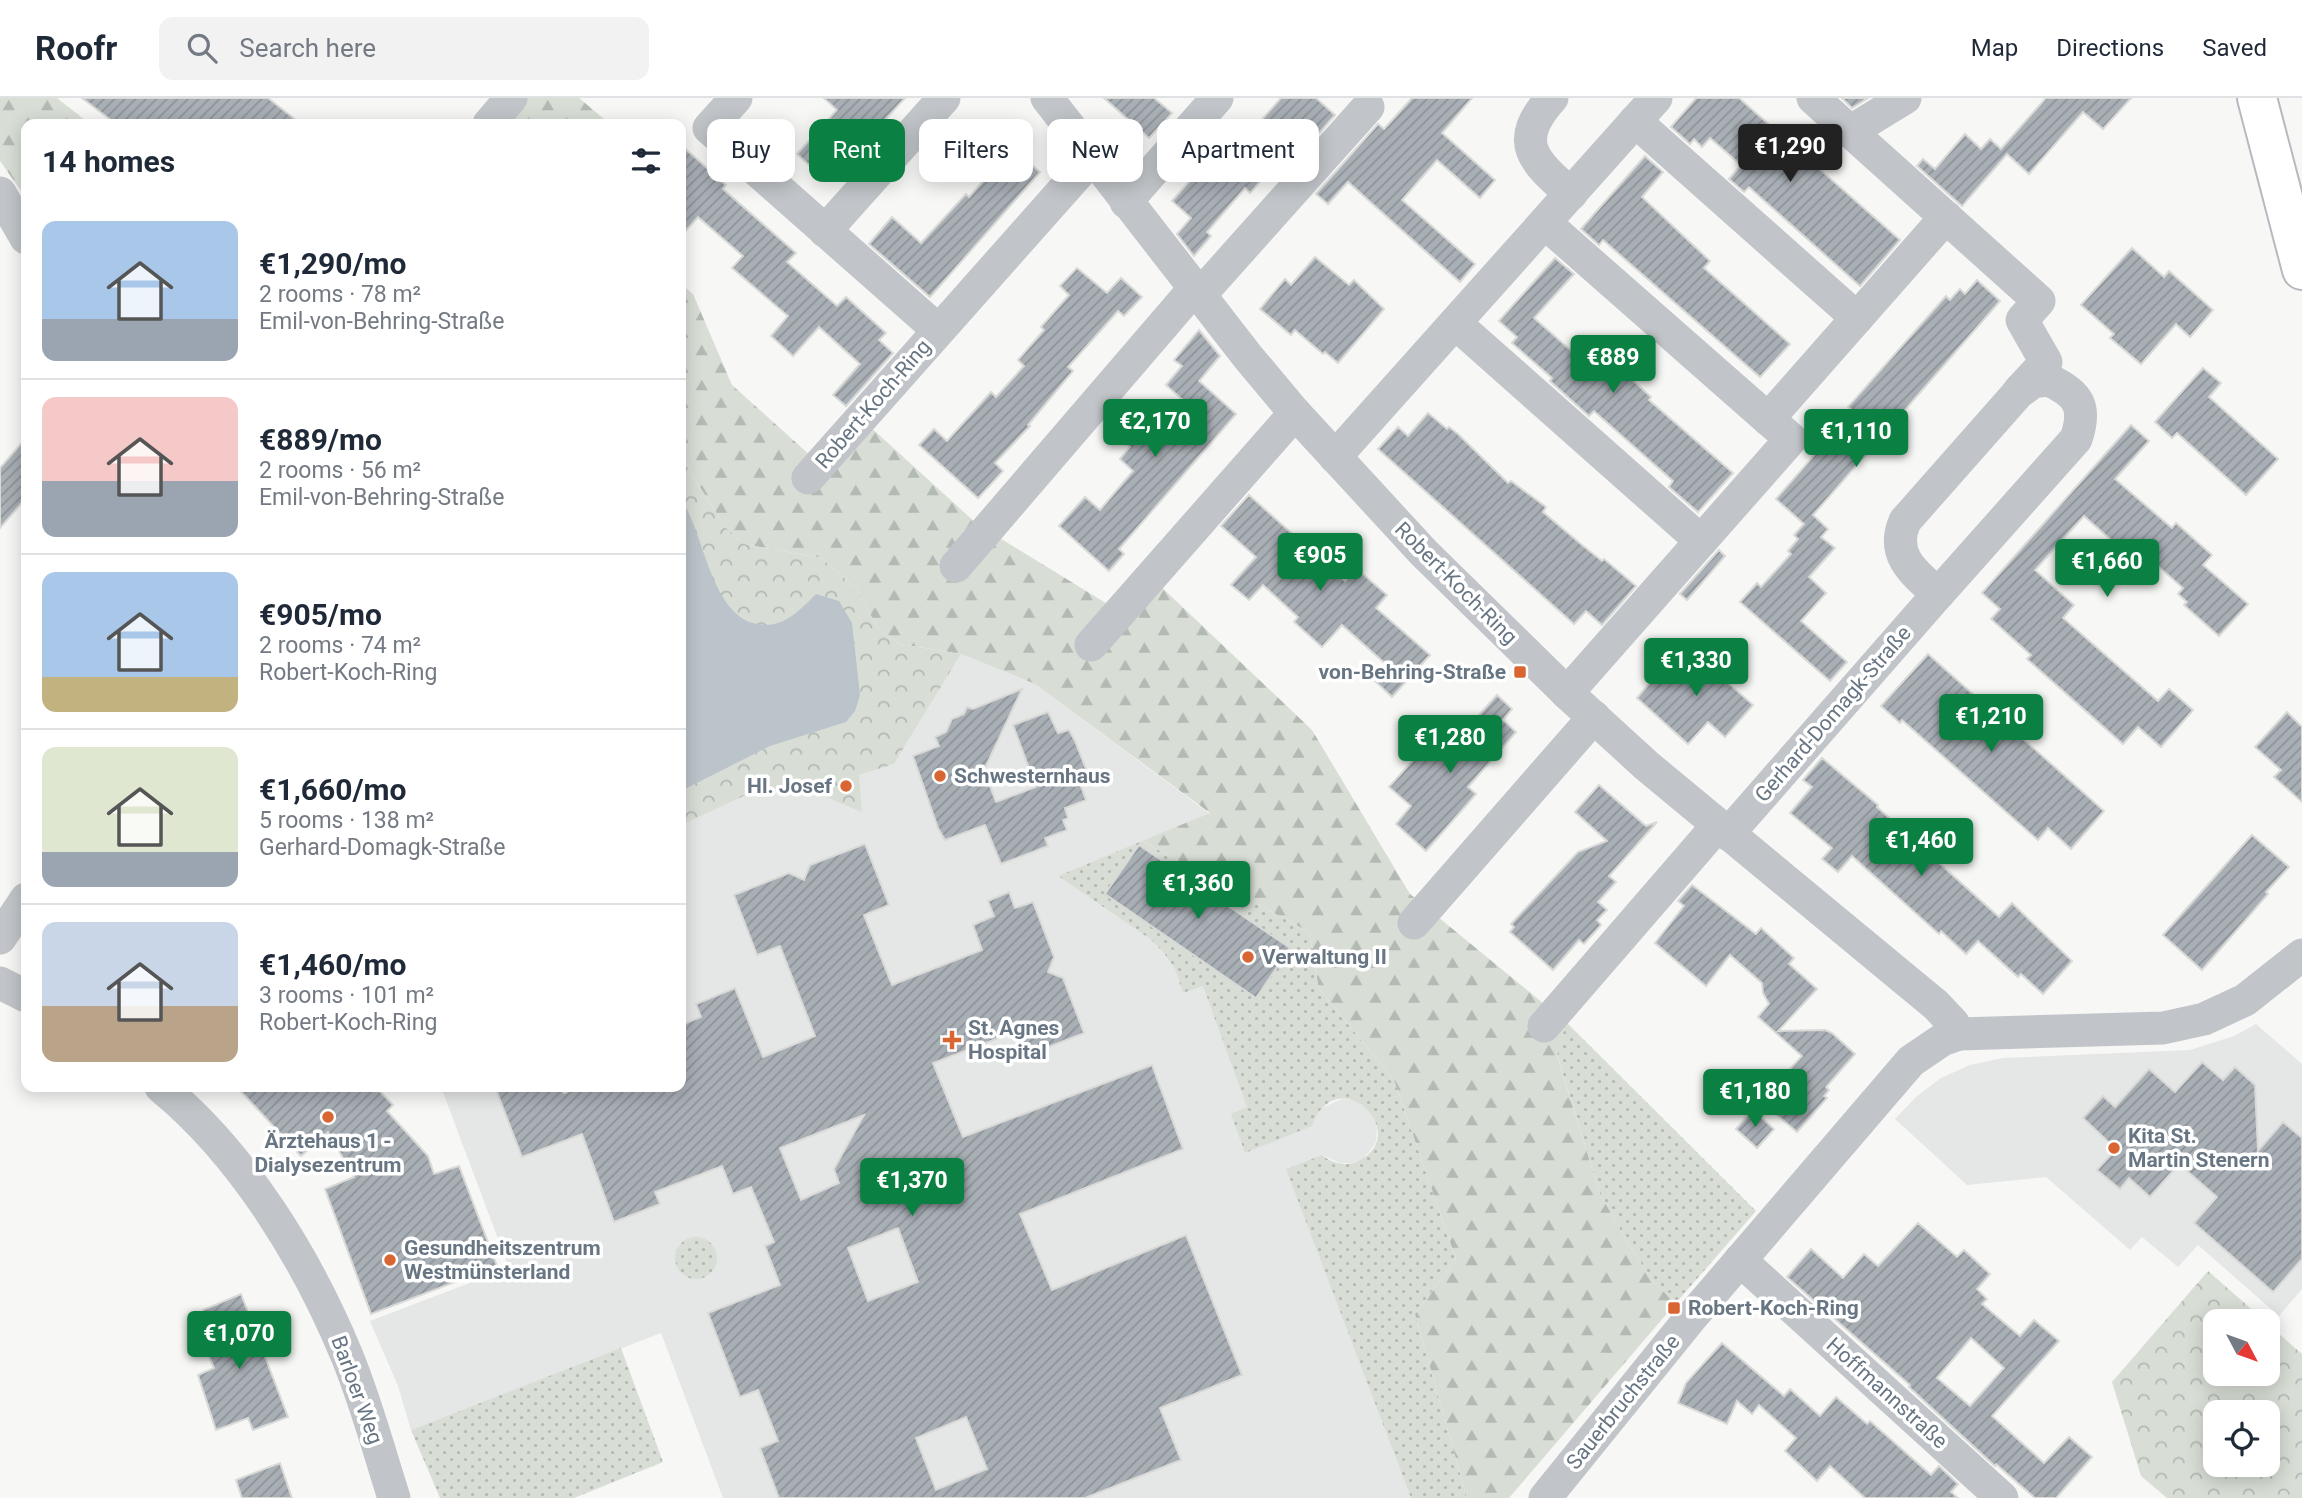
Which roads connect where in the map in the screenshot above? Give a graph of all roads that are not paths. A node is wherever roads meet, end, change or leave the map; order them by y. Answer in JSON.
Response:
{"nodes":[{"id":1,"x":511,"y":98,"type":"edge"},
{"id":2,"x":736,"y":98,"type":"edge"},
{"id":3,"x":944,"y":98,"type":"edge"},
{"id":4,"x":1047,"y":98,"type":"edge"},
{"id":5,"x":1217,"y":98,"type":"edge"},
{"id":6,"x":1552,"y":98,"type":"edge"},
{"id":7,"x":1813,"y":98,"type":"edge"},
{"id":8,"x":1905,"y":98,"type":"edge"},
{"id":9,"x":2256,"y":98,"type":"edge"},
{"id":10,"x":1368,"y":107,"type":"dead end"},
{"id":11,"x":1646,"y":110,"type":"edge"},
{"id":12,"x":493,"y":119,"type":"edge"},
{"id":13,"x":1063,"y":119,"type":"edge"},
{"id":14,"x":1851,"y":131,"type":"junction"},
{"id":15,"x":1071,"y":182,"type":"edge"},
{"id":16,"x":1111,"y":182,"type":"edge"},
{"id":17,"x":0,"y":193,"type":"edge"},
{"id":18,"x":1571,"y":194,"type":"junction"},
{"id":19,"x":1126,"y":202,"type":"junction"},
{"id":20,"x":1946,"y":217,"type":"junction"},
{"id":21,"x":1545,"y":223,"type":"junction"},
{"id":22,"x":21,"y":229,"type":"edge"},
{"id":23,"x":825,"y":231,"type":"junction"},
{"id":24,"x":2302,"y":270,"type":"edge"},
{"id":25,"x":1197,"y":293,"type":"junction"},
{"id":26,"x":1857,"y":318,"type":"junction"},
{"id":27,"x":1455,"y":323,"type":"junction"},
{"id":28,"x":938,"y":330,"type":"junction"},
{"id":29,"x":2018,"y":393,"type":"junction"},
{"id":30,"x":1295,"y":413,"type":"junction"},
{"id":31,"x":1768,"y":419,"type":"junction"},
{"id":32,"x":1335,"y":457,"type":"junction"},
{"id":33,"x":808,"y":478,"type":"dead end"},
{"id":34,"x":1701,"y":541,"type":"junction"},
{"id":35,"x":956,"y":566,"type":"dead end"},
{"id":36,"x":1938,"y":594,"type":"junction"},
{"id":37,"x":1091,"y":645,"type":"dead end"},
{"id":38,"x":1567,"y":693,"type":"junction"},
{"id":39,"x":1594,"y":717,"type":"junction"},
{"id":40,"x":1723,"y":829,"type":"junction"},
{"id":41,"x":21,"y":906,"type":"edge"},
{"id":42,"x":1413,"y":923,"type":"dead end"},
{"id":43,"x":0,"y":938,"type":"edge"},
{"id":44,"x":2302,"y":955,"type":"edge"},
{"id":45,"x":0,"y":983,"type":"edge"},
{"id":46,"x":21,"y":994,"type":"edge"},
{"id":47,"x":1544,"y":1026,"type":"dead end"},
{"id":48,"x":1959,"y":1034,"type":"junction"},
{"id":49,"x":167,"y":1092,"type":"edge"},
{"id":50,"x":1740,"y":1260,"type":"junction"},
{"id":51,"x":394,"y":1498,"type":"edge"},
{"id":52,"x":1545,"y":1498,"type":"edge"},
{"id":53,"x":2002,"y":1498,"type":"edge"}],
"edges":[{"from":1,"to":12,"type":"street"},
{"from":2,"to":23,"type":"street","name":"Robert-Koch-Ring"},
{"from":3,"to":23,"type":"street"},
{"from":4,"to":13,"type":"street","name":"Robert-Koch-Ring"},
{"from":5,"to":19,"type":"street"},
{"from":6,"to":18,"type":"street"},
{"from":7,"to":14,"type":"street"},
{"from":8,"to":14,"type":"street"},
{"from":9,"to":24,"type":"main road"},
{"from":10,"to":25,"type":"street"},
{"from":11,"to":18,"type":"street"},
{"from":11,"to":26,"type":"street"},
{"from":14,"to":20,"type":"street"},
{"from":15,"to":28,"type":"street","name":"Robert-Koch-Ring"},
{"from":16,"to":19,"type":"street","name":"Robert-Koch-Ring"},
{"from":17,"to":22,"type":"street"},
{"from":18,"to":21,"type":"street"},
{"from":19,"to":25,"type":"street","name":"Robert-Koch-Ring"},
{"from":20,"to":26,"type":"street"},
{"from":20,"to":29,"type":"street","name":"Gerhard-Domagk-Straße"},
{"from":21,"to":27,"type":"street"},
{"from":21,"to":31,"type":"street"},
{"from":23,"to":28,"type":"street","name":"Robert-Koch-Ring"},
{"from":25,"to":30,"type":"street","name":"Robert-Koch-Ring"},
{"from":25,"to":35,"type":"street"},
{"from":26,"to":31,"type":"street"},
{"from":27,"to":32,"type":"street"},
{"from":27,"to":34,"type":"street"},
{"from":28,"to":33,"type":"street","name":"Robert-Koch-Ring"},
{"from":29,"to":36,"type":"street","name":"Gerhard-Domagk-Straße"},
{"from":29,"to":36,"type":"street","name":"Gerhard-Domagk-Straße"},
{"from":30,"to":32,"type":"street","name":"Robert-Koch-Ring"},
{"from":30,"to":37,"type":"street"},
{"from":31,"to":34,"type":"street"},
{"from":32,"to":38,"type":"street","name":"Robert-Koch-Ring"},
{"from":34,"to":38,"type":"street"},
{"from":36,"to":40,"type":"street","name":"Gerhard-Domagk-Straße"},
{"from":38,"to":39,"type":"street","name":"Robert-Koch-Ring"},
{"from":39,"to":40,"type":"street","name":"Robert-Koch-Ring"},
{"from":39,"to":42,"type":"street"},
{"from":40,"to":47,"type":"street"},
{"from":40,"to":48,"type":"street","name":"Robert-Koch-Ring"},
{"from":41,"to":43,"type":"street"},
{"from":44,"to":48,"type":"street"},
{"from":45,"to":46,"type":"street"},
{"from":48,"to":50,"type":"street","name":"Sauerbruchstraße"},
{"from":49,"to":51,"type":"street","name":"Barloer Weg"},
{"from":50,"to":52,"type":"street","name":"Sauerbruchstraße"},
{"from":50,"to":53,"type":"street","name":"Hoffmannstraße"}]}
